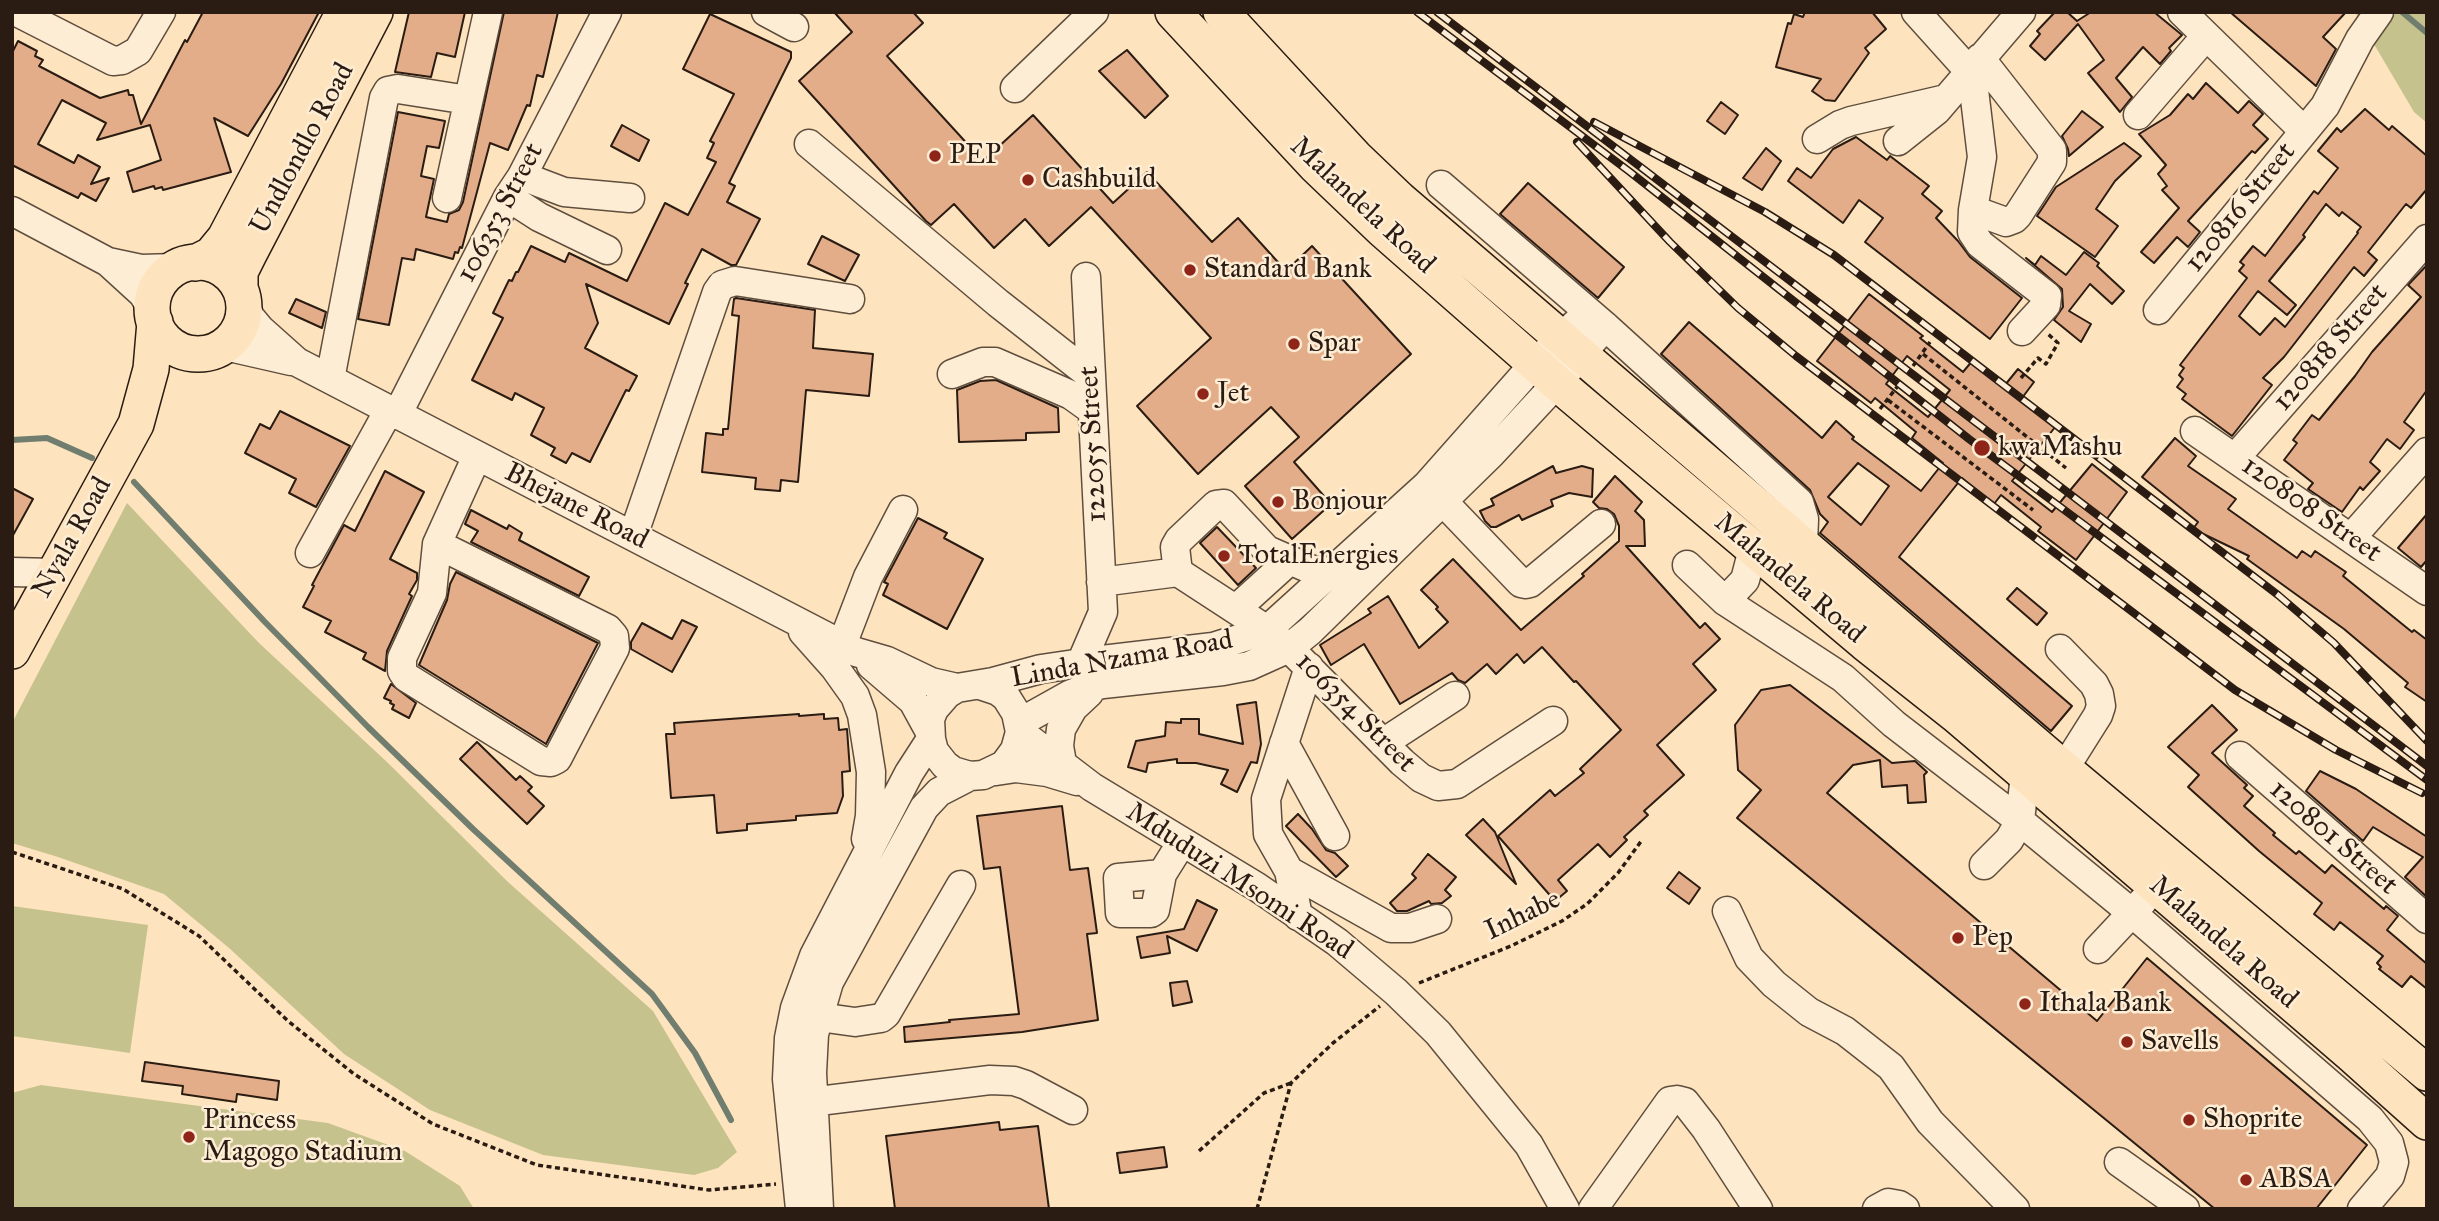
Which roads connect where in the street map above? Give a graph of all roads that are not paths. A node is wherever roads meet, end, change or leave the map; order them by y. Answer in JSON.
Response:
{"nodes":[{"id":1,"x":17,"y":12,"type":"edge"},
{"id":2,"x":161,"y":12,"type":"edge"},
{"id":3,"x":344,"y":12,"type":"edge"},
{"id":4,"x":376,"y":12,"type":"edge"},
{"id":5,"x":488,"y":12,"type":"edge"},
{"id":6,"x":607,"y":12,"type":"edge"},
{"id":7,"x":766,"y":12,"type":"edge"},
{"id":8,"x":1094,"y":12,"type":"edge"},
{"id":9,"x":1173,"y":12,"type":"edge"},
{"id":10,"x":1221,"y":12,"type":"edge"},
{"id":11,"x":1916,"y":12,"type":"edge"},
{"id":12,"x":2021,"y":12,"type":"edge"},
{"id":13,"x":2182,"y":12,"type":"edge"},
{"id":14,"x":2379,"y":12,"type":"edge"},
{"id":15,"x":793,"y":27,"type":"dead end"},
{"id":16,"x":2206,"y":36,"type":"junction"},
{"id":17,"x":1974,"y":64,"type":"junction"},
{"id":18,"x":1015,"y":88,"type":"dead end"},
{"id":19,"x":1946,"y":99,"type":"junction"},
{"id":20,"x":468,"y":100,"type":"junction"},
{"id":21,"x":2138,"y":115,"type":"dead end"},
{"id":22,"x":2304,"y":131,"type":"junction"},
{"id":23,"x":1817,"y":139,"type":"dead end"},
{"id":24,"x":1898,"y":141,"type":"dead end"},
{"id":25,"x":810,"y":144,"type":"dead end"},
{"id":26,"x":1441,"y":185,"type":"dead end"},
{"id":27,"x":515,"y":187,"type":"junction"},
{"id":28,"x":447,"y":198,"type":"dead end"},
{"id":29,"x":630,"y":198,"type":"dead end"},
{"id":30,"x":1973,"y":210,"type":"junction"},
{"id":31,"x":12,"y":211,"type":"edge"},
{"id":32,"x":2427,"y":239,"type":"edge"},
{"id":33,"x":607,"y":250,"type":"dead end"},
{"id":34,"x":108,"y":262,"type":"junction"},
{"id":35,"x":185,"y":265,"type":"junction"},
{"id":36,"x":1086,"y":276,"type":"dead end"},
{"id":37,"x":241,"y":294,"type":"junction"},
{"id":38,"x":850,"y":299,"type":"dead end"},
{"id":39,"x":2158,"y":310,"type":"dead end"},
{"id":40,"x":154,"y":316,"type":"junction"},
{"id":41,"x":1596,"y":319,"type":"junction"},
{"id":42,"x":2022,"y":331,"type":"dead end"},
{"id":43,"x":1571,"y":346,"type":"junction"},
{"id":44,"x":219,"y":349,"type":"junction"},
{"id":45,"x":297,"y":362,"type":"junction"},
{"id":46,"x":1546,"y":373,"type":"junction"},
{"id":47,"x":952,"y":374,"type":"dead end"},
{"id":48,"x":1091,"y":376,"type":"junction"},
{"id":49,"x":330,"y":379,"type":"junction"},
{"id":50,"x":1092,"y":410,"type":"junction"},
{"id":51,"x":393,"y":413,"type":"junction"},
{"id":52,"x":134,"y":426,"type":"junction"},
{"id":53,"x":2194,"y":430,"type":"dead end"},
{"id":54,"x":2427,"y":453,"type":"edge"},
{"id":55,"x":477,"y":456,"type":"junction"},
{"id":56,"x":2236,"y":457,"type":"junction"},
{"id":57,"x":1435,"y":493,"type":"junction"},
{"id":58,"x":903,"y":510,"type":"dead end"},
{"id":59,"x":1601,"y":524,"type":"dead end"},
{"id":60,"x":633,"y":536,"type":"junction"},
{"id":61,"x":2351,"y":538,"type":"junction"},
{"id":62,"x":437,"y":544,"type":"junction"},
{"id":63,"x":1803,"y":545,"type":"junction"},
{"id":64,"x":310,"y":553,"type":"dead end"},
{"id":65,"x":1290,"y":560,"type":"junction"},
{"id":66,"x":1749,"y":564,"type":"junction"},
{"id":67,"x":1687,"y":565,"type":"dead end"},
{"id":68,"x":1334,"y":568,"type":"junction"},
{"id":69,"x":12,"y":572,"type":"edge"},
{"id":70,"x":1178,"y":572,"type":"junction"},
{"id":71,"x":54,"y":573,"type":"junction"},
{"id":72,"x":1364,"y":579,"type":"junction"},
{"id":73,"x":1101,"y":582,"type":"junction"},
{"id":74,"x":2427,"y":591,"type":"edge"},
{"id":75,"x":1725,"y":601,"type":"junction"},
{"id":76,"x":1236,"y":609,"type":"junction"},
{"id":77,"x":778,"y":610,"type":"junction"},
{"id":78,"x":1103,"y":612,"type":"junction"},
{"id":79,"x":1267,"y":630,"type":"junction"},
{"id":80,"x":849,"y":648,"type":"junction"},
{"id":81,"x":2060,"y":649,"type":"dead end"},
{"id":82,"x":12,"y":651,"type":"edge"},
{"id":83,"x":1139,"y":656,"type":"junction"},
{"id":84,"x":1299,"y":657,"type":"junction"},
{"id":85,"x":1081,"y":663,"type":"junction"},
{"id":86,"x":1181,"y":663,"type":"junction"},
{"id":87,"x":1103,"y":684,"type":"junction"},
{"id":88,"x":968,"y":687,"type":"junction"},
{"id":89,"x":1455,"y":696,"type":"dead end"},
{"id":90,"x":1553,"y":721,"type":"dead end"},
{"id":91,"x":1020,"y":727,"type":"junction"},
{"id":92,"x":930,"y":736,"type":"junction"},
{"id":93,"x":1284,"y":743,"type":"junction"},
{"id":94,"x":1383,"y":743,"type":"junction"},
{"id":95,"x":2240,"y":756,"type":"dead end"},
{"id":96,"x":1062,"y":763,"type":"junction"},
{"id":97,"x":2064,"y":769,"type":"junction"},
{"id":98,"x":983,"y":774,"type":"junction"},
{"id":99,"x":2025,"y":774,"type":"junction"},
{"id":100,"x":1092,"y":786,"type":"junction"},
{"id":101,"x":2020,"y":821,"type":"junction"},
{"id":102,"x":1335,"y":836,"type":"dead end"},
{"id":103,"x":1182,"y":842,"type":"junction"},
{"id":104,"x":1984,"y":865,"type":"dead end"},
{"id":105,"x":1289,"y":871,"type":"junction"},
{"id":106,"x":856,"y":872,"type":"junction"},
{"id":107,"x":1162,"y":874,"type":"dead end"},
{"id":108,"x":961,"y":885,"type":"dead end"},
{"id":109,"x":2157,"y":887,"type":"junction"},
{"id":110,"x":1727,"y":911,"type":"dead end"},
{"id":111,"x":2132,"y":914,"type":"junction"},
{"id":112,"x":1298,"y":916,"type":"junction"},
{"id":113,"x":1437,"y":919,"type":"dead end"},
{"id":114,"x":2427,"y":919,"type":"edge"},
{"id":115,"x":2098,"y":949,"type":"dead end"},
{"id":116,"x":807,"y":1012,"type":"junction"},
{"id":117,"x":2427,"y":1073,"type":"edge"},
{"id":118,"x":801,"y":1104,"type":"junction"},
{"id":119,"x":1073,"y":1110,"type":"dead end"},
{"id":120,"x":2427,"y":1122,"type":"edge"},
{"id":121,"x":2119,"y":1162,"type":"dead end"},
{"id":122,"x":798,"y":1196,"type":"edge"},
{"id":123,"x":819,"y":1209,"type":"edge"},
{"id":124,"x":1565,"y":1209,"type":"edge"},
{"id":125,"x":1593,"y":1209,"type":"edge"},
{"id":126,"x":1758,"y":1209,"type":"edge"},
{"id":127,"x":1877,"y":1209,"type":"edge"},
{"id":128,"x":1906,"y":1209,"type":"edge"},
{"id":129,"x":2015,"y":1209,"type":"edge"},
{"id":130,"x":2185,"y":1209,"type":"edge"},
{"id":131,"x":2361,"y":1209,"type":"edge"}],
"edges":[{"from":1,"to":2,"type":"street"},
{"from":3,"to":35,"type":"main road","name":"Undlondlo Road"},
{"from":4,"to":37,"type":"main road","name":"Undlondlo Road"},
{"from":5,"to":20,"type":"street"},
{"from":6,"to":27,"type":"street","name":"106353 Street"},
{"from":7,"to":15,"type":"street"},
{"from":8,"to":18,"type":"street"},
{"from":9,"to":46,"type":"main road","name":"Malandela Road"},
{"from":10,"to":43,"type":"main road","name":"Malandela Road"},
{"from":11,"to":17,"type":"street"},
{"from":12,"to":17,"type":"street"},
{"from":13,"to":16,"type":"street"},
{"from":14,"to":22,"type":"street","name":"120816 Street"},
{"from":16,"to":21,"type":"street"},
{"from":16,"to":22,"type":"street"},
{"from":17,"to":19,"type":"street"},
{"from":17,"to":30,"type":"street"},
{"from":17,"to":30,"type":"street"},
{"from":19,"to":23,"type":"street"},
{"from":19,"to":24,"type":"street"},
{"from":20,"to":28,"type":"street"},
{"from":20,"to":49,"type":"street"},
{"from":22,"to":39,"type":"street","name":"120816 Street"},
{"from":25,"to":48,"type":"street"},
{"from":26,"to":41,"type":"street"},
{"from":27,"to":29,"type":"street"},
{"from":27,"to":33,"type":"street"},
{"from":27,"to":51,"type":"street","name":"106353 Street"},
{"from":30,"to":42,"type":"street"},
{"from":31,"to":34,"type":"street"},
{"from":32,"to":56,"type":"street","name":"120818 Street"},
{"from":34,"to":35,"type":"street"},
{"from":34,"to":40,"type":"street"},
{"from":35,"to":37,"type":"main road"},
{"from":35,"to":40,"type":"main road"},
{"from":36,"to":48,"type":"street","name":"122055 Street"},
{"from":37,"to":44,"type":"main road"},
{"from":37,"to":45,"type":"street","name":"Bhejane Road"},
{"from":38,"to":60,"type":"street"},
{"from":40,"to":44,"type":"main road"},
{"from":40,"to":52,"type":"main road","name":"Nyala Road"},
{"from":41,"to":43,"type":"street","name":"Linda Nzama Road"},
{"from":41,"to":63,"type":"street"},
{"from":43,"to":46,"type":"street","name":"Linda Nzama Road"},
{"from":43,"to":63,"type":"main road","name":"Malandela Road"},
{"from":44,"to":45,"type":"street","name":"Bhejane Road"},
{"from":44,"to":52,"type":"main road","name":"Nyala Road"},
{"from":45,"to":49,"type":"street","name":"Bhejane Road"},
{"from":46,"to":57,"type":"street","name":"Linda Nzama Road"},
{"from":46,"to":66,"type":"main road","name":"Malandela Road"},
{"from":47,"to":50,"type":"street"},
{"from":48,"to":50,"type":"street","name":"122055 Street"},
{"from":49,"to":51,"type":"street","name":"Bhejane Road"},
{"from":50,"to":73,"type":"street","name":"122055 Street"},
{"from":51,"to":55,"type":"street","name":"Bhejane Road"},
{"from":51,"to":64,"type":"street","name":"106353 Street"},
{"from":52,"to":71,"type":"main road","name":"Nyala Road"},
{"from":53,"to":56,"type":"street","name":"120808 Street"},
{"from":54,"to":61,"type":"street"},
{"from":55,"to":60,"type":"street","name":"Bhejane Road"},
{"from":55,"to":62,"type":"street"},
{"from":56,"to":61,"type":"street","name":"120808 Street"},
{"from":57,"to":59,"type":"street"},
{"from":57,"to":68,"type":"street","name":"Linda Nzama Road"},
{"from":57,"to":72,"type":"street","name":"Linda Nzama Road"},
{"from":58,"to":80,"type":"street"},
{"from":60,"to":77,"type":"street","name":"Bhejane Road"},
{"from":61,"to":74,"type":"street","name":"120808 Street"},
{"from":62,"to":62,"type":"street"},
{"from":63,"to":97,"type":"main road","name":"Malandela Road"},
{"from":65,"to":68,"type":"street"},
{"from":65,"to":70,"type":"street"},
{"from":65,"to":76,"type":"street"},
{"from":66,"to":75,"type":"street"},
{"from":66,"to":99,"type":"main road","name":"Malandela Road"},
{"from":67,"to":75,"type":"street"},
{"from":68,"to":72,"type":"street"},
{"from":68,"to":79,"type":"street","name":"Linda Nzama Road"},
{"from":69,"to":71,"type":"street"},
{"from":70,"to":73,"type":"street"},
{"from":70,"to":76,"type":"street","name":"106354 Street"},
{"from":71,"to":82,"type":"main road","name":"Nyala Road"},
{"from":72,"to":84,"type":"street","name":"Linda Nzama Road"},
{"from":73,"to":78,"type":"street","name":"122055 Street"},
{"from":75,"to":101,"type":"street"},
{"from":76,"to":79,"type":"street","name":"106354 Street"},
{"from":77,"to":80,"type":"street","name":"Bhejane Road"},
{"from":77,"to":106,"type":"street"},
{"from":78,"to":83,"type":"street"},
{"from":78,"to":85,"type":"street","name":"122055 Street"},
{"from":79,"to":84,"type":"street","name":"106354 Street"},
{"from":79,"to":86,"type":"street","name":"Linda Nzama Road"},
{"from":80,"to":88,"type":"street","name":"Bhejane Road"},
{"from":80,"to":92,"type":"street","name":"Bhejane Road"},
{"from":81,"to":97,"type":"street"},
{"from":83,"to":85,"type":"street","name":"Linda Nzama Road"},
{"from":83,"to":86,"type":"street","name":"Linda Nzama Road"},
{"from":84,"to":86,"type":"street","name":"Linda Nzama Road"},
{"from":84,"to":93,"type":"street"},
{"from":84,"to":94,"type":"street","name":"106354 Street"},
{"from":85,"to":88,"type":"street","name":"Linda Nzama Road"},
{"from":86,"to":87,"type":"street","name":"Linda Nzama Road"},
{"from":87,"to":91,"type":"street","name":"Linda Nzama Road"},
{"from":87,"to":96,"type":"street"},
{"from":88,"to":91,"type":"street"},
{"from":88,"to":92,"type":"street"},
{"from":89,"to":94,"type":"street"},
{"from":90,"to":94,"type":"street","name":"106354 Street"},
{"from":91,"to":96,"type":"street","name":"Mduduzi Msomi Road"},
{"from":91,"to":98,"type":"street"},
{"from":92,"to":98,"type":"street"},
{"from":92,"to":106,"type":"street"},
{"from":93,"to":102,"type":"street"},
{"from":93,"to":105,"type":"street"},
{"from":95,"to":114,"type":"street","name":"120801 Street"},
{"from":96,"to":100,"type":"street","name":"Mduduzi Msomi Road"},
{"from":97,"to":117,"type":"main road","name":"Malandela Road"},
{"from":98,"to":100,"type":"street","name":"Mduduzi Msomi Road"},
{"from":98,"to":116,"type":"street"},
{"from":99,"to":101,"type":"street"},
{"from":99,"to":109,"type":"main road","name":"Malandela Road"},
{"from":100,"to":103,"type":"street","name":"Mduduzi Msomi Road"},
{"from":101,"to":104,"type":"street"},
{"from":101,"to":111,"type":"street"},
{"from":103,"to":107,"type":"street"},
{"from":103,"to":112,"type":"street","name":"Mduduzi Msomi Road"},
{"from":105,"to":112,"type":"street"},
{"from":105,"to":113,"type":"street"},
{"from":106,"to":116,"type":"street"},
{"from":108,"to":116,"type":"street"},
{"from":109,"to":111,"type":"street"},
{"from":109,"to":120,"type":"main road","name":"Malandela Road"},
{"from":110,"to":129,"type":"street"},
{"from":111,"to":115,"type":"street"},
{"from":111,"to":131,"type":"street"},
{"from":112,"to":124,"type":"street","name":"Mduduzi Msomi Road"},
{"from":116,"to":118,"type":"street"},
{"from":118,"to":119,"type":"street"},
{"from":118,"to":122,"type":"street"},
{"from":118,"to":123,"type":"street"},
{"from":121,"to":130,"type":"street"},
{"from":125,"to":126,"type":"street"},
{"from":127,"to":128,"type":"street"}]}
